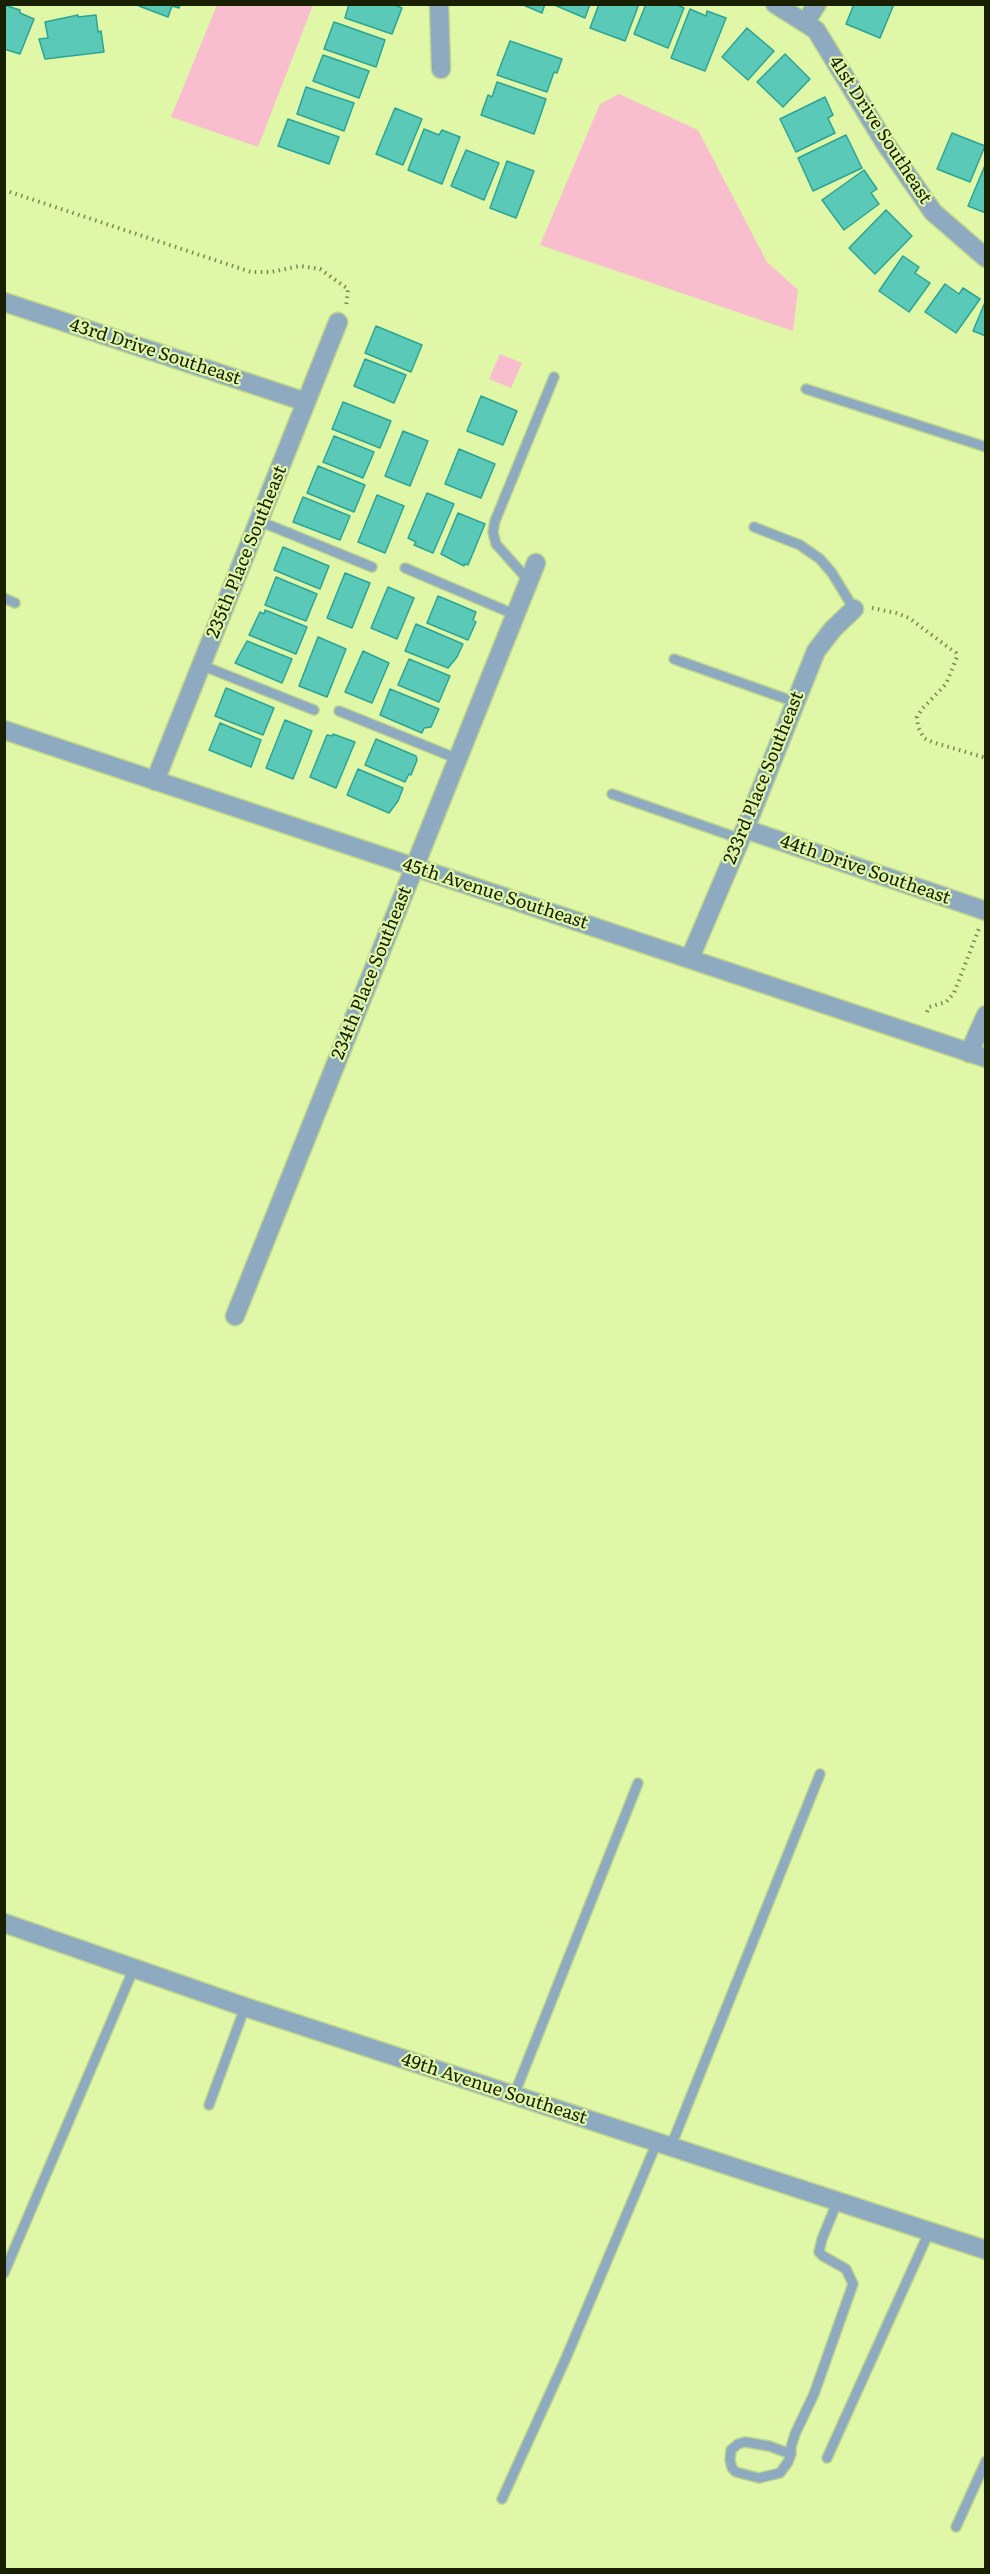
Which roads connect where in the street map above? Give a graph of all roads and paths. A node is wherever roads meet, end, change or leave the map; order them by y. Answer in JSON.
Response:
{"nodes":[{"id":1,"x":439,"y":4,"type":"edge"},
{"id":2,"x":775,"y":4,"type":"edge"},
{"id":3,"x":818,"y":4,"type":"edge"},
{"id":4,"x":805,"y":23,"type":"junction"},
{"id":5,"x":441,"y":69,"type":"dead end"},
{"id":6,"x":4,"y":190,"type":"edge"},
{"id":7,"x":986,"y":258,"type":"edge"},
{"id":8,"x":4,"y":302,"type":"edge"},
{"id":9,"x":338,"y":322,"type":"joint"},
{"id":10,"x":554,"y":377,"type":"dead end"},
{"id":11,"x":806,"y":389,"type":"dead end"},
{"id":12,"x":306,"y":402,"type":"junction"},
{"id":13,"x":986,"y":447,"type":"edge"},
{"id":14,"x":259,"y":521,"type":"junction"},
{"id":15,"x":754,"y":527,"type":"dead end"},
{"id":16,"x":536,"y":563,"type":"dead end"},
{"id":17,"x":372,"y":567,"type":"dead end"},
{"id":18,"x":405,"y":568,"type":"dead end"},
{"id":19,"x":529,"y":581,"type":"junction"},
{"id":20,"x":4,"y":598,"type":"edge"},
{"id":21,"x":15,"y":603,"type":"dead end"},
{"id":22,"x":854,"y":609,"type":"junction"},
{"id":23,"x":516,"y":615,"type":"junction"},
{"id":24,"x":674,"y":659,"type":"dead end"},
{"id":25,"x":201,"y":665,"type":"junction"},
{"id":26,"x":795,"y":702,"type":"junction"},
{"id":27,"x":314,"y":710,"type":"dead end"},
{"id":28,"x":339,"y":711,"type":"dead end"},
{"id":29,"x":4,"y":730,"type":"edge"},
{"id":30,"x":986,"y":758,"type":"edge"},
{"id":31,"x":458,"y":759,"type":"junction"},
{"id":32,"x":155,"y":781,"type":"junction"},
{"id":33,"x":612,"y":794,"type":"dead end"},
{"id":34,"x":743,"y":834,"type":"junction"},
{"id":35,"x":414,"y":867,"type":"junction"},
{"id":36,"x":985,"y":911,"type":"edge"},
{"id":37,"x":690,"y":958,"type":"junction"},
{"id":38,"x":927,"y":1012,"type":"dead end"},
{"id":39,"x":986,"y":1015,"type":"edge"},
{"id":40,"x":977,"y":1055,"type":"edge"},
{"id":41,"x":235,"y":1316,"type":"dead end"},
{"id":42,"x":820,"y":1774,"type":"dead end"},
{"id":43,"x":638,"y":1783,"type":"dead end"},
{"id":44,"x":4,"y":1923,"type":"edge"},
{"id":45,"x":134,"y":1968,"type":"junction"},
{"id":46,"x":245,"y":2007,"type":"junction"},
{"id":47,"x":514,"y":2095,"type":"junction"},
{"id":48,"x":209,"y":2105,"type":"dead end"},
{"id":49,"x":664,"y":2144,"type":"junction"},
{"id":50,"x":838,"y":2200,"type":"junction"},
{"id":51,"x":930,"y":2230,"type":"junction"},
{"id":52,"x":986,"y":2250,"type":"edge"},
{"id":53,"x":4,"y":2273,"type":"edge"},
{"id":54,"x":791,"y":2454,"type":"junction"},
{"id":55,"x":827,"y":2458,"type":"dead end"},
{"id":56,"x":986,"y":2461,"type":"edge"},
{"id":57,"x":502,"y":2499,"type":"dead end"},
{"id":58,"x":956,"y":2527,"type":"dead end"}],
"edges":[{"from":1,"to":5,"type":"street"},
{"from":2,"to":4,"type":"street","name":"41st Drive Southeast"},
{"from":3,"to":4,"type":"street"},
{"from":4,"to":7,"type":"street","name":"41st Drive Southeast"},
{"from":6,"to":9,"type":"path"},
{"from":8,"to":12,"type":"street","name":"43rd Drive Southeast"},
{"from":9,"to":12,"type":"street","name":"235th Place Southeast"},
{"from":10,"to":19,"type":"lane"},
{"from":11,"to":13,"type":"lane"},
{"from":12,"to":14,"type":"street","name":"235th Place Southeast"},
{"from":14,"to":17,"type":"lane"},
{"from":14,"to":25,"type":"street","name":"235th Place Southeast"},
{"from":15,"to":22,"type":"lane"},
{"from":16,"to":19,"type":"street","name":"234th Place Southeast"},
{"from":18,"to":23,"type":"lane"},
{"from":19,"to":23,"type":"street","name":"234th Place Southeast"},
{"from":20,"to":21,"type":"lane"},
{"from":22,"to":26,"type":"street","name":"233rd Place Southeast"},
{"from":22,"to":30,"type":"path"},
{"from":23,"to":31,"type":"street","name":"234th Place Southeast"},
{"from":24,"to":26,"type":"lane"},
{"from":25,"to":27,"type":"lane"},
{"from":25,"to":32,"type":"street","name":"235th Place Southeast"},
{"from":26,"to":34,"type":"street","name":"233rd Place Southeast"},
{"from":28,"to":31,"type":"lane"},
{"from":29,"to":32,"type":"street","name":"45th Avenue Southeast"},
{"from":31,"to":35,"type":"street","name":"234th Place Southeast"},
{"from":32,"to":35,"type":"street","name":"45th Avenue Southeast"},
{"from":33,"to":34,"type":"lane"},
{"from":34,"to":36,"type":"street","name":"44th Drive Southeast"},
{"from":34,"to":37,"type":"street","name":"233rd Place Southeast"},
{"from":35,"to":37,"type":"street","name":"45th Avenue Southeast"},
{"from":35,"to":41,"type":"street","name":"234th Place Southeast"},
{"from":36,"to":38,"type":"path"},
{"from":37,"to":40,"type":"street","name":"45th Avenue Southeast"},
{"from":39,"to":40,"type":"street"},
{"from":42,"to":49,"type":"lane"},
{"from":43,"to":47,"type":"lane"},
{"from":44,"to":45,"type":"street","name":"49th Avenue Southeast"},
{"from":45,"to":46,"type":"street","name":"49th Avenue Southeast"},
{"from":45,"to":53,"type":"lane"},
{"from":46,"to":47,"type":"street","name":"49th Avenue Southeast"},
{"from":46,"to":48,"type":"lane"},
{"from":47,"to":49,"type":"street","name":"49th Avenue Southeast"},
{"from":49,"to":50,"type":"street","name":"49th Avenue Southeast"},
{"from":49,"to":57,"type":"lane"},
{"from":50,"to":51,"type":"street","name":"49th Avenue Southeast"},
{"from":50,"to":54,"type":"lane"},
{"from":51,"to":52,"type":"street","name":"49th Avenue Southeast"},
{"from":51,"to":55,"type":"lane"},
{"from":54,"to":54,"type":"lane"},
{"from":56,"to":58,"type":"lane"}]}
